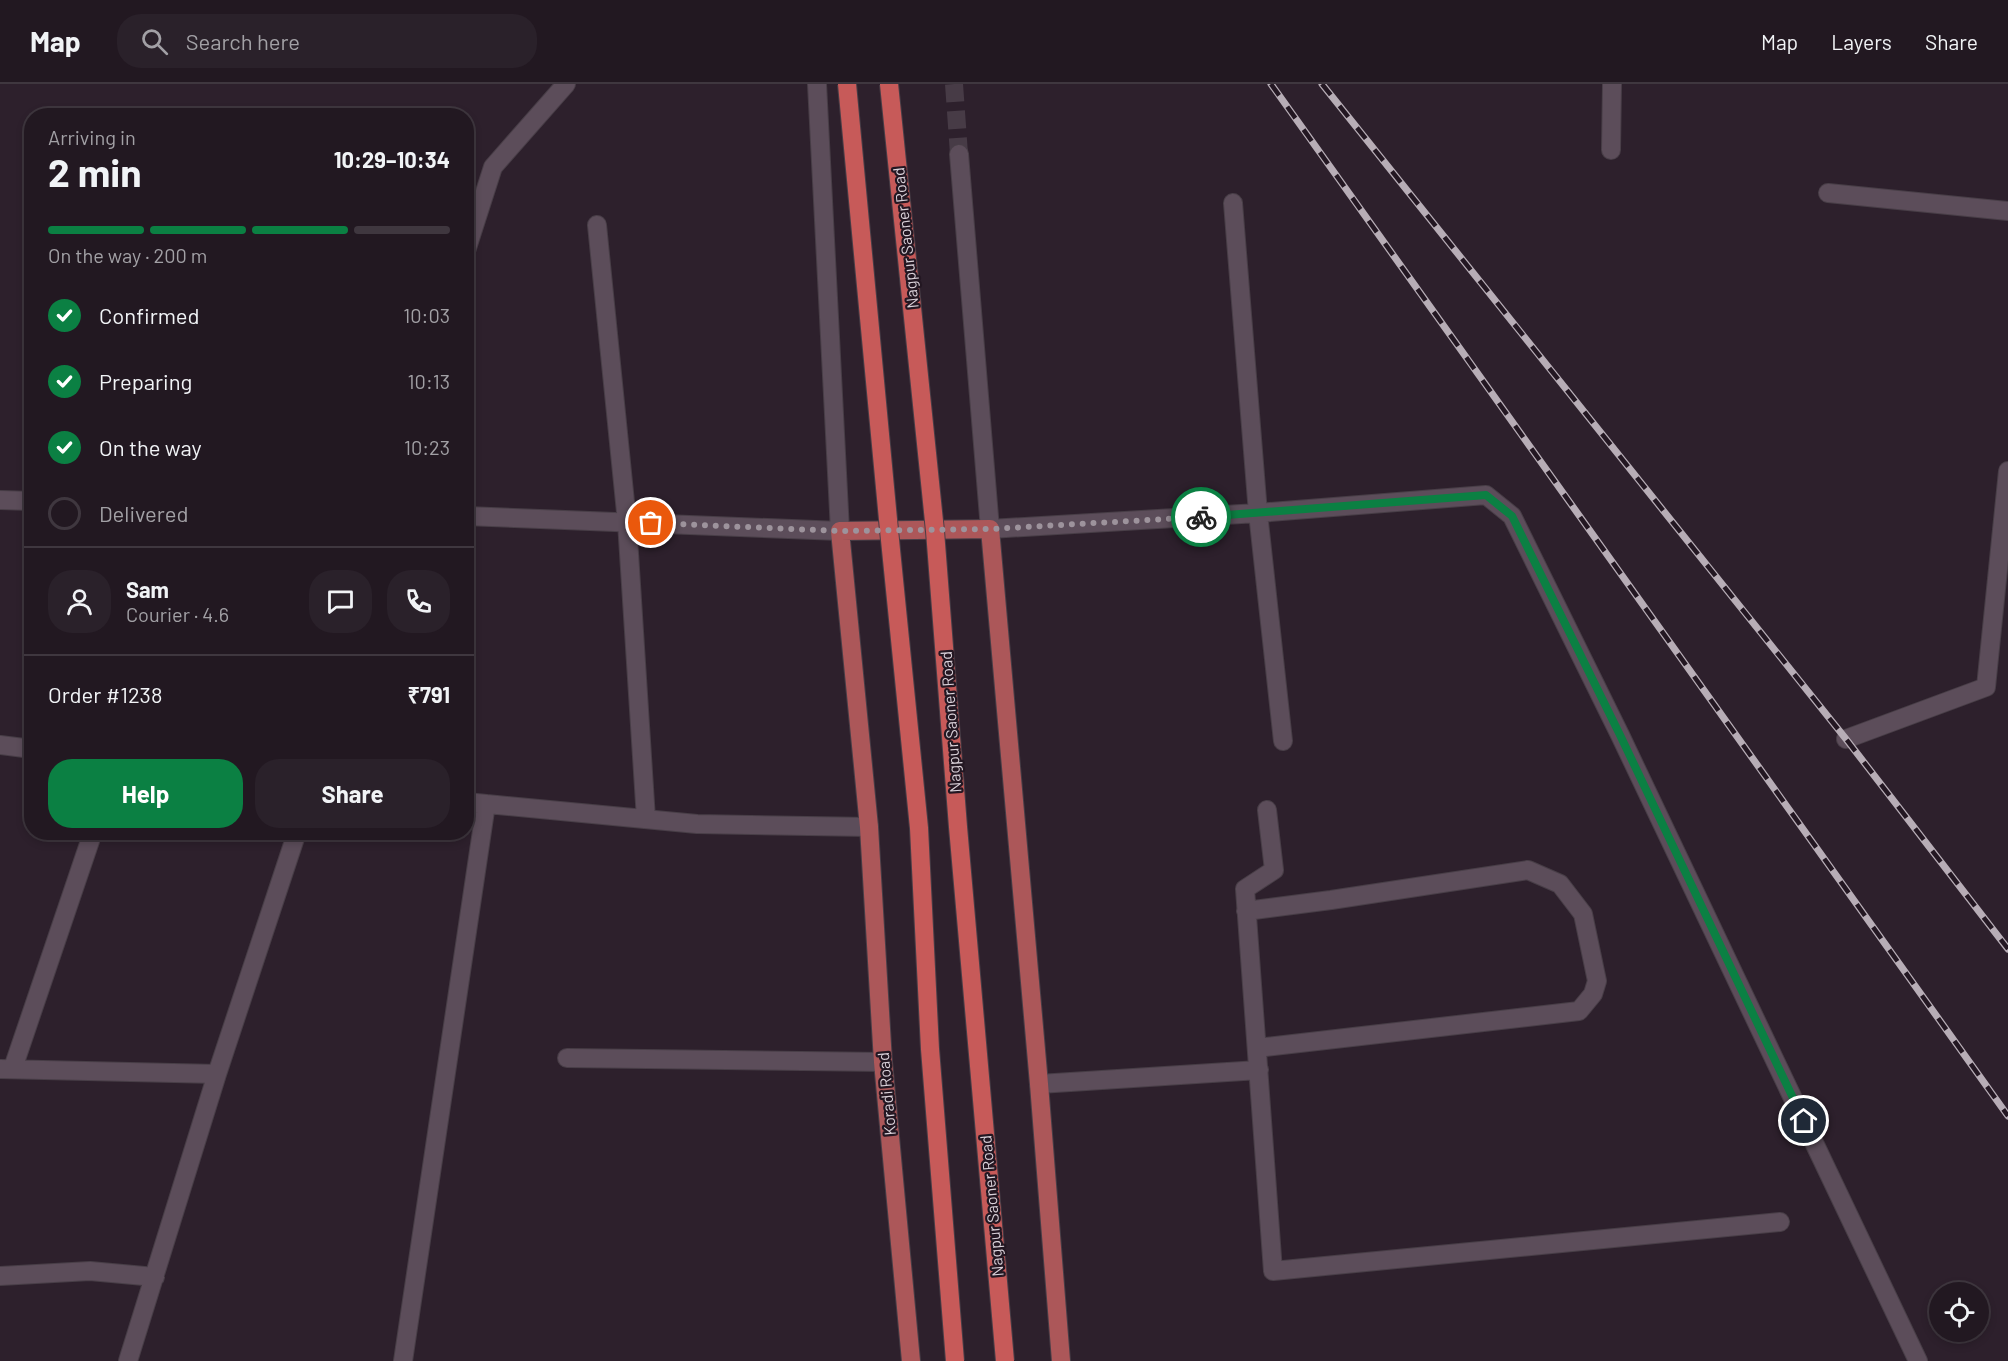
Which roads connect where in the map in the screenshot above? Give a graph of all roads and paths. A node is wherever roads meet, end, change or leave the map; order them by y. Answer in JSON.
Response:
{"nodes":[{"id":1,"x":566,"y":84,"type":"edge"},
{"id":2,"x":817,"y":84,"type":"edge"},
{"id":3,"x":847,"y":84,"type":"edge"},
{"id":4,"x":889,"y":84,"type":"edge"},
{"id":5,"x":1612,"y":84,"type":"edge"},
{"id":6,"x":1611,"y":150,"type":"dead end"},
{"id":7,"x":959,"y":154,"type":"tunnel mouth"},
{"id":8,"x":1828,"y":193,"type":"dead end"},
{"id":9,"x":1233,"y":202,"type":"dead end"},
{"id":10,"x":2008,"y":211,"type":"edge"},
{"id":11,"x":597,"y":225,"type":"dead end"},
{"id":12,"x":474,"y":226,"type":"edge"},
{"id":13,"x":2008,"y":471,"type":"edge"},
{"id":14,"x":0,"y":500,"type":"edge"},
{"id":15,"x":24,"y":501,"type":"edge"},
{"id":16,"x":1258,"y":513,"type":"junction"},
{"id":17,"x":474,"y":516,"type":"edge"},
{"id":18,"x":627,"y":522,"type":"junction"},
{"id":19,"x":990,"y":529,"type":"junction"},
{"id":20,"x":840,"y":531,"type":"junction"},
{"id":21,"x":1846,"y":739,"type":"dead end"},
{"id":22,"x":1283,"y":741,"type":"dead end"},
{"id":23,"x":0,"y":745,"type":"edge"},
{"id":24,"x":24,"y":748,"type":"edge"},
{"id":25,"x":474,"y":803,"type":"edge"},
{"id":26,"x":486,"y":804,"type":"junction"},
{"id":27,"x":1267,"y":810,"type":"dead end"},
{"id":28,"x":646,"y":819,"type":"junction"},
{"id":29,"x":869,"y":827,"type":"junction"},
{"id":30,"x":90,"y":840,"type":"edge"},
{"id":31,"x":294,"y":840,"type":"edge"},
{"id":32,"x":1246,"y":911,"type":"junction"},
{"id":33,"x":1257,"y":1048,"type":"junction"},
{"id":34,"x":567,"y":1058,"type":"dead end"},
{"id":35,"x":883,"y":1062,"type":"junction"},
{"id":36,"x":7,"y":1068,"type":"edge"},
{"id":37,"x":1259,"y":1070,"type":"junction"},
{"id":38,"x":217,"y":1074,"type":"junction"},
{"id":39,"x":1039,"y":1084,"type":"junction"},
{"id":40,"x":1780,"y":1222,"type":"dead end"},
{"id":41,"x":0,"y":1276,"type":"edge"},
{"id":42,"x":154,"y":1277,"type":"junction"},
{"id":43,"x":128,"y":1361,"type":"edge"},
{"id":44,"x":403,"y":1361,"type":"edge"},
{"id":45,"x":911,"y":1361,"type":"edge"},
{"id":46,"x":955,"y":1361,"type":"edge"},
{"id":47,"x":1005,"y":1361,"type":"edge"},
{"id":48,"x":1060,"y":1361,"type":"edge"},
{"id":49,"x":1918,"y":1361,"type":"edge"}],
"edges":[{"from":1,"to":12,"type":"street"},
{"from":2,"to":20,"type":"street"},
{"from":3,"to":46,"type":"highway","bridge":true},
{"from":4,"to":47,"type":"highway","name":"Nagpur Saoner Road","bridge":true},
{"from":5,"to":6,"type":"street"},
{"from":7,"to":19,"type":"street"},
{"from":8,"to":10,"type":"street"},
{"from":9,"to":16,"type":"street"},
{"from":11,"to":18,"type":"street"},
{"from":13,"to":21,"type":"street"},
{"from":14,"to":15,"type":"street"},
{"from":16,"to":19,"type":"street"},
{"from":16,"to":22,"type":"street"},
{"from":16,"to":49,"type":"street"},
{"from":17,"to":18,"type":"street"},
{"from":18,"to":20,"type":"street"},
{"from":18,"to":28,"type":"street"},
{"from":19,"to":20,"type":"main road"},
{"from":19,"to":39,"type":"main road"},
{"from":20,"to":29,"type":"main road","name":"Koradi Road"},
{"from":23,"to":24,"type":"street"},
{"from":25,"to":26,"type":"street"},
{"from":26,"to":28,"type":"street"},
{"from":26,"to":44,"type":"street"},
{"from":27,"to":32,"type":"street"},
{"from":28,"to":29,"type":"street"},
{"from":29,"to":35,"type":"main road","name":"Koradi Road"},
{"from":30,"to":36,"type":"street"},
{"from":31,"to":38,"type":"street"},
{"from":32,"to":33,"type":"street"},
{"from":32,"to":33,"type":"street"},
{"from":33,"to":37,"type":"street"},
{"from":34,"to":35,"type":"street"},
{"from":35,"to":45,"type":"main road","name":"Koradi Road"},
{"from":36,"to":38,"type":"street"},
{"from":37,"to":39,"type":"street"},
{"from":37,"to":40,"type":"street"},
{"from":38,"to":42,"type":"street"},
{"from":39,"to":48,"type":"main road"},
{"from":41,"to":42,"type":"street"},
{"from":42,"to":43,"type":"street"}]}
